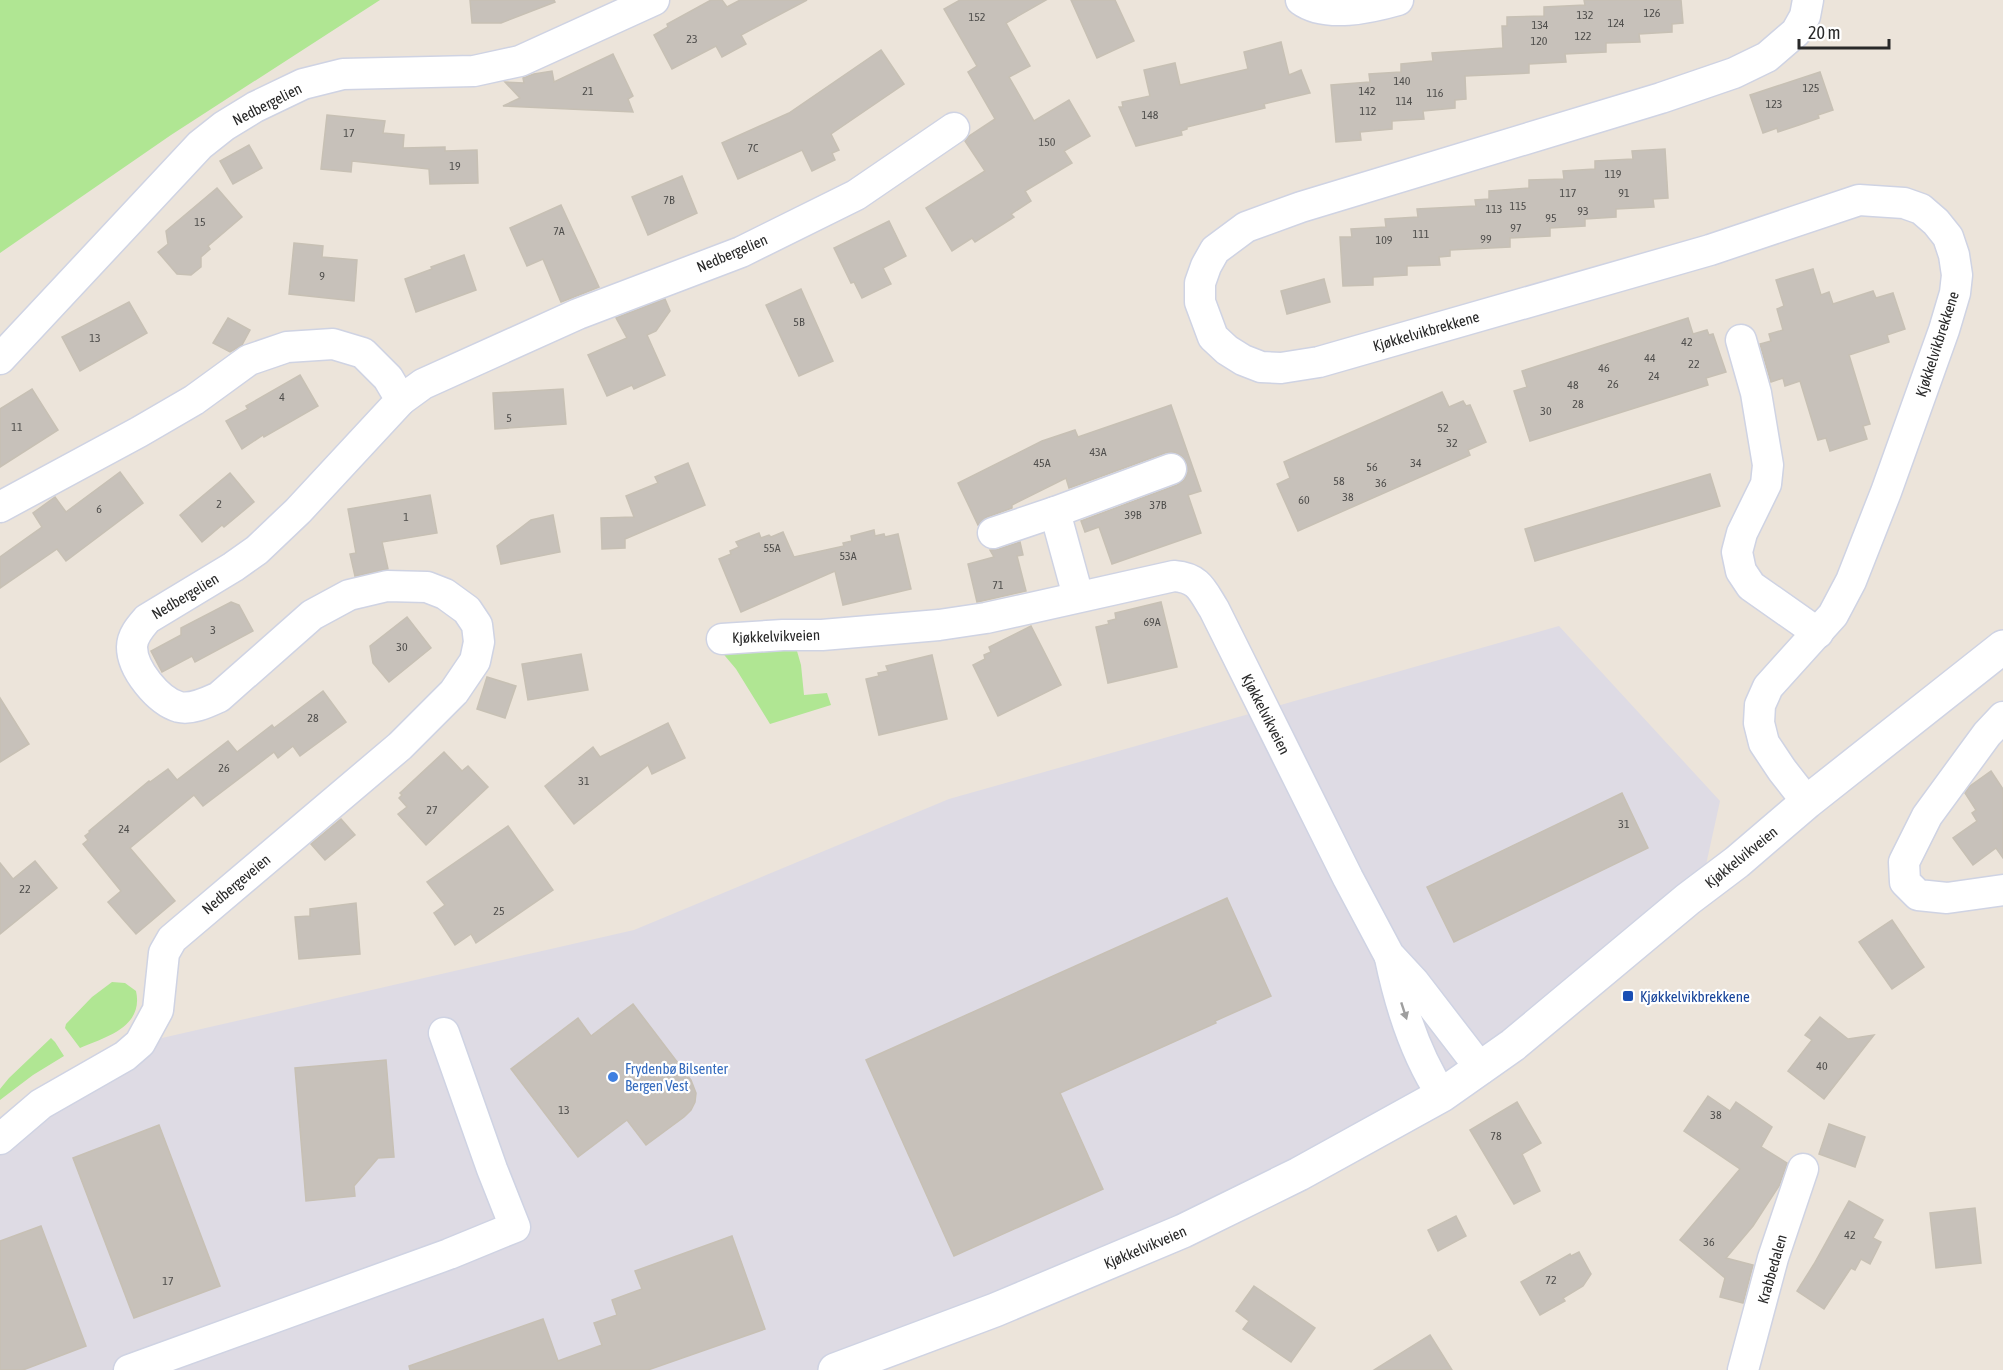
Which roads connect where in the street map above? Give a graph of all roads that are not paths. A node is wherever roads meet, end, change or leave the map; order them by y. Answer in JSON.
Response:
{"nodes":[{"id":1,"x":654,"y":0,"type":"edge"},
{"id":2,"x":1301,"y":0,"type":"edge"},
{"id":3,"x":1398,"y":0,"type":"edge"},
{"id":4,"x":1808,"y":0,"type":"edge"},
{"id":5,"x":954,"y":128,"type":"dead end"},
{"id":6,"x":1741,"y":340,"type":"dead end"},
{"id":7,"x":0,"y":358,"type":"edge"},
{"id":8,"x":401,"y":400,"type":"junction"},
{"id":9,"x":1171,"y":469,"type":"dead end"},
{"id":10,"x":0,"y":507,"type":"edge"},
{"id":11,"x":1055,"y":512,"type":"junction"},
{"id":12,"x":993,"y":533,"type":"dead end"},
{"id":13,"x":1078,"y":596,"type":"junction"},
{"id":14,"x":477,"y":625,"type":"joint"},
{"id":15,"x":1818,"y":633,"type":"junction"},
{"id":16,"x":722,"y":639,"type":"dead end"},
{"id":17,"x":2003,"y":647,"type":"edge"},
{"id":18,"x":2003,"y":717,"type":"edge"},
{"id":19,"x":1807,"y":802,"type":"junction"},
{"id":20,"x":2003,"y":890,"type":"edge"},
{"id":21,"x":1389,"y":955,"type":"junction"},
{"id":22,"x":444,"y":1033,"type":"dead end"},
{"id":23,"x":1481,"y":1069,"type":"junction"},
{"id":24,"x":1442,"y":1095,"type":"junction"},
{"id":25,"x":0,"y":1139,"type":"edge"},
{"id":26,"x":1803,"y":1169,"type":"dead end"},
{"id":27,"x":129,"y":1370,"type":"edge"},
{"id":28,"x":835,"y":1370,"type":"edge"},
{"id":29,"x":1743,"y":1370,"type":"edge"}],
"edges":[{"from":1,"to":7,"type":"street","name":"Nedbergelien"},
{"from":2,"to":3,"type":"street"},
{"from":4,"to":15,"type":"street","name":"Kjøkkelvikbrekkene"},
{"from":5,"to":8,"type":"street","name":"Nedbergelien"},
{"from":6,"to":15,"type":"street"},
{"from":8,"to":10,"type":"street"},
{"from":8,"to":14,"type":"street","name":"Nedbergelien"},
{"from":9,"to":11,"type":"street"},
{"from":11,"to":12,"type":"street"},
{"from":11,"to":13,"type":"street"},
{"from":13,"to":16,"type":"street","name":"Kjøkkelvikveien"},
{"from":13,"to":21,"type":"street","name":"Kjøkkelvikveien"},
{"from":14,"to":25,"type":"street","name":"Nedbergeveien"},
{"from":15,"to":19,"type":"street","name":"Kjøkkelvikbrekkene"},
{"from":17,"to":19,"type":"main road","name":"Kjøkkelvikveien"},
{"from":18,"to":20,"type":"street"},
{"from":19,"to":23,"type":"main road","name":"Kjøkkelvikveien"},
{"from":21,"to":23,"type":"street","name":"Kjøkkelvikveien"},
{"from":21,"to":24,"type":"street","name":"Kjøkkelvikveien","one_way":true},
{"from":22,"to":27,"type":"street"},
{"from":23,"to":24,"type":"main road","name":"Kjøkkelvikveien"},
{"from":24,"to":28,"type":"main road","name":"Kjøkkelvikveien"},
{"from":26,"to":29,"type":"street","name":"Krabbedalen"}]}
